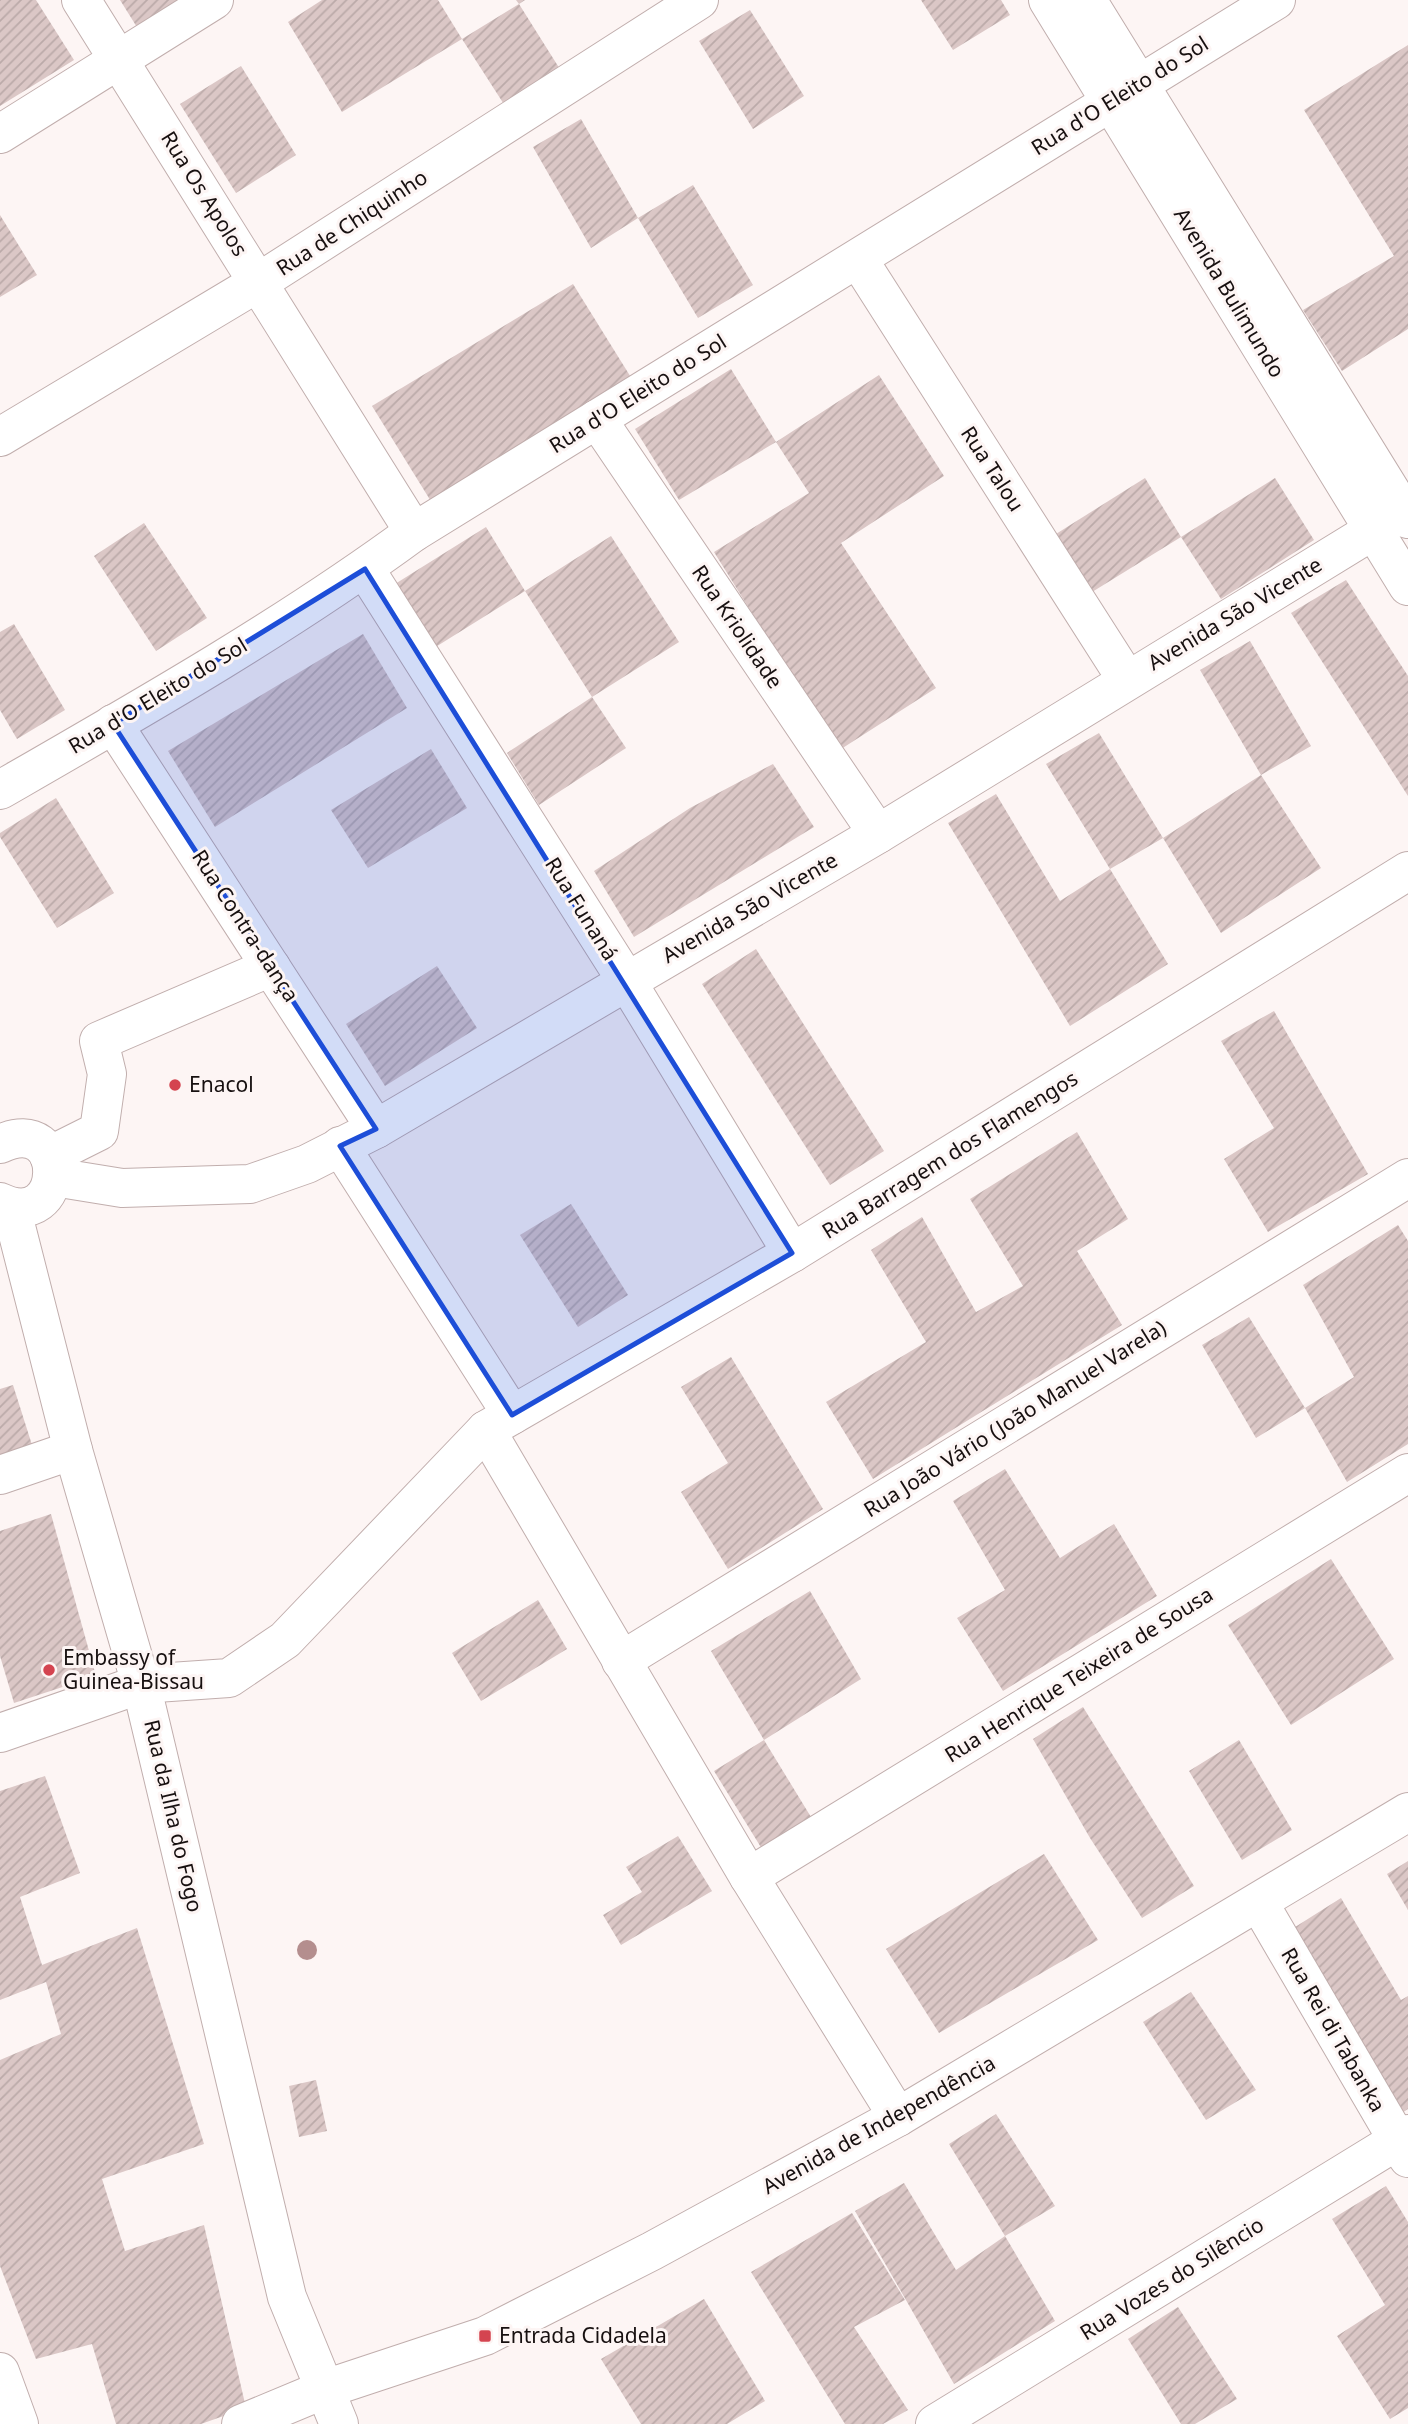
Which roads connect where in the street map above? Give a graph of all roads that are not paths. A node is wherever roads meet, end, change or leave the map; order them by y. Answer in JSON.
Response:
{"nodes":[{"id":1,"x":81,"y":0,"type":"edge"},
{"id":2,"x":214,"y":0,"type":"edge"},
{"id":3,"x":699,"y":0,"type":"edge"},
{"id":4,"x":1048,"y":0,"type":"edge"},
{"id":5,"x":1087,"y":0,"type":"edge"},
{"id":6,"x":1276,"y":0,"type":"edge"},
{"id":7,"x":118,"y":59,"type":"junction"},
{"id":8,"x":1125,"y":93,"type":"junction"},
{"id":9,"x":0,"y":134,"type":"edge"},
{"id":10,"x":858,"y":259,"type":"junction"},
{"id":11,"x":259,"y":282,"type":"junction"},
{"id":12,"x":597,"y":419,"type":"junction"},
{"id":13,"x":0,"y":437,"type":"edge"},
{"id":14,"x":1398,"y":517,"type":"edge"},
{"id":15,"x":414,"y":533,"type":"junction"},
{"id":16,"x":365,"y":569,"type":"junction"},
{"id":17,"x":1408,"y":586,"type":"edge"},
{"id":18,"x":1127,"y":680,"type":"junction"},
{"id":19,"x":113,"y":724,"type":"junction"},
{"id":20,"x":0,"y":790,"type":"edge"},
{"id":21,"x":878,"y":834,"type":"junction"},
{"id":22,"x":1408,"y":871,"type":"edge"},
{"id":23,"x":271,"y":967,"type":"junction"},
{"id":24,"x":626,"y":980,"type":"junction"},
{"id":25,"x":376,"y":1129,"type":"junction"},
{"id":26,"x":0,"y":1144,"type":"edge"},
{"id":27,"x":340,"y":1146,"type":"junction"},
{"id":28,"x":52,"y":1167,"type":"junction"},
{"id":29,"x":1408,"y":1178,"type":"edge"},
{"id":30,"x":6,"y":1204,"type":"edge"},
{"id":31,"x":792,"y":1253,"type":"junction"},
{"id":32,"x":499,"y":1422,"type":"junction"},
{"id":33,"x":73,"y":1450,"type":"junction"},
{"id":34,"x":1408,"y":1473,"type":"edge"},
{"id":35,"x":0,"y":1475,"type":"edge"},
{"id":36,"x":621,"y":1661,"type":"junction"},
{"id":37,"x":141,"y":1684,"type":"junction"},
{"id":38,"x":0,"y":1733,"type":"edge"},
{"id":39,"x":1408,"y":1812,"type":"edge"},
{"id":40,"x":749,"y":1877,"type":"junction"},
{"id":41,"x":1259,"y":1903,"type":"junction"},
{"id":42,"x":898,"y":2118,"type":"junction"},
{"id":43,"x":1404,"y":2144,"type":"edge"},
{"id":44,"x":0,"y":2372,"type":"edge"},
{"id":45,"x":325,"y":2389,"type":"junction"},
{"id":46,"x":19,"y":2424,"type":"edge"},
{"id":47,"x":241,"y":2424,"type":"edge"},
{"id":48,"x":339,"y":2424,"type":"edge"},
{"id":49,"x":935,"y":2424,"type":"edge"}],
"edges":[{"from":1,"to":7,"type":"street","name":"Rua Os Apolos"},
{"from":2,"to":7,"type":"street"},
{"from":3,"to":11,"type":"street","name":"Rua de Chiquinho"},
{"from":4,"to":8,"type":"street","name":"Avenida Bulimundo"},
{"from":5,"to":8,"type":"street","name":"Avenida Bulimundo"},
{"from":6,"to":8,"type":"street","name":"Rua d'O Eleito do Sol"},
{"from":7,"to":9,"type":"street"},
{"from":7,"to":11,"type":"street","name":"Rua Os Apolos"},
{"from":8,"to":10,"type":"street","name":"Rua d'O Eleito do Sol"},
{"from":8,"to":14,"type":"street","name":"Avenida Bulimundo"},
{"from":10,"to":12,"type":"street","name":"Rua d'O Eleito do Sol"},
{"from":10,"to":18,"type":"street","name":"Rua Talou"},
{"from":11,"to":13,"type":"street","name":"Rua de Chiquinho"},
{"from":11,"to":15,"type":"street","name":"Rua Os Apolos"},
{"from":12,"to":15,"type":"street","name":"Rua d'O Eleito do Sol"},
{"from":12,"to":21,"type":"street","name":"Rua Kriolidade"},
{"from":14,"to":17,"type":"street","name":"Avenida Bulimundo"},
{"from":14,"to":18,"type":"street","name":"Avenida São Vicente"},
{"from":15,"to":16,"type":"street","name":"Rua d'O Eleito do Sol"},
{"from":16,"to":19,"type":"street","name":"Rua d'O Eleito do Sol"},
{"from":16,"to":24,"type":"street","name":"Rua Funaná"},
{"from":18,"to":21,"type":"street","name":"Avenida São Vicente"},
{"from":19,"to":20,"type":"street","name":"Rua d'O Eleito do Sol"},
{"from":19,"to":23,"type":"street","name":"Rua Contra-dança"},
{"from":21,"to":24,"type":"street","name":"Avenida São Vicente"},
{"from":22,"to":31,"type":"street","name":"Rua Barragem dos Flamengos"},
{"from":23,"to":25,"type":"street","name":"Rua Contra-dança"},
{"from":23,"to":28,"type":"street"},
{"from":24,"to":25,"type":"street","name":"Avenida São Vicente"},
{"from":24,"to":31,"type":"street","name":"Rua Funaná"},
{"from":25,"to":27,"type":"street","name":"Avenida São Vicente"},
{"from":26,"to":28,"type":"street"},
{"from":27,"to":28,"type":"street","name":"Avenida São Vicente"},
{"from":27,"to":32,"type":"street"},
{"from":28,"to":30,"type":"street"},
{"from":29,"to":36,"type":"street","name":"Rua João Vário (João Manuel Varela)"},
{"from":30,"to":33,"type":"street","name":"Rua da Ilha do Fogo"},
{"from":31,"to":32,"type":"street","name":"Rua Barragem dos Flamengos"},
{"from":32,"to":36,"type":"street"},
{"from":32,"to":37,"type":"street","name":"Rua Barragem dos Flamengos"},
{"from":33,"to":35,"type":"street"},
{"from":33,"to":37,"type":"street","name":"Rua da Ilha do Fogo"},
{"from":34,"to":40,"type":"street","name":"Rua Henrique Teixeira de Sousa"},
{"from":36,"to":40,"type":"street"},
{"from":37,"to":38,"type":"street","name":"Rua Barragem dos Flamengos"},
{"from":37,"to":45,"type":"street","name":"Rua da Ilha do Fogo"},
{"from":39,"to":41,"type":"street","name":"Avenida de Independência"},
{"from":40,"to":42,"type":"street"},
{"from":41,"to":42,"type":"street","name":"Avenida de Independência"},
{"from":41,"to":43,"type":"street","name":"Rua Rei di Tabanka"},
{"from":42,"to":45,"type":"street","name":"Avenida de Independência"},
{"from":43,"to":49,"type":"street","name":"Rua Vozes do Silêncio"},
{"from":44,"to":46,"type":"street"},
{"from":45,"to":47,"type":"street","name":"Avenida de Independência"},
{"from":45,"to":48,"type":"street","name":"Rua da Ilha do Fogo"}]}
